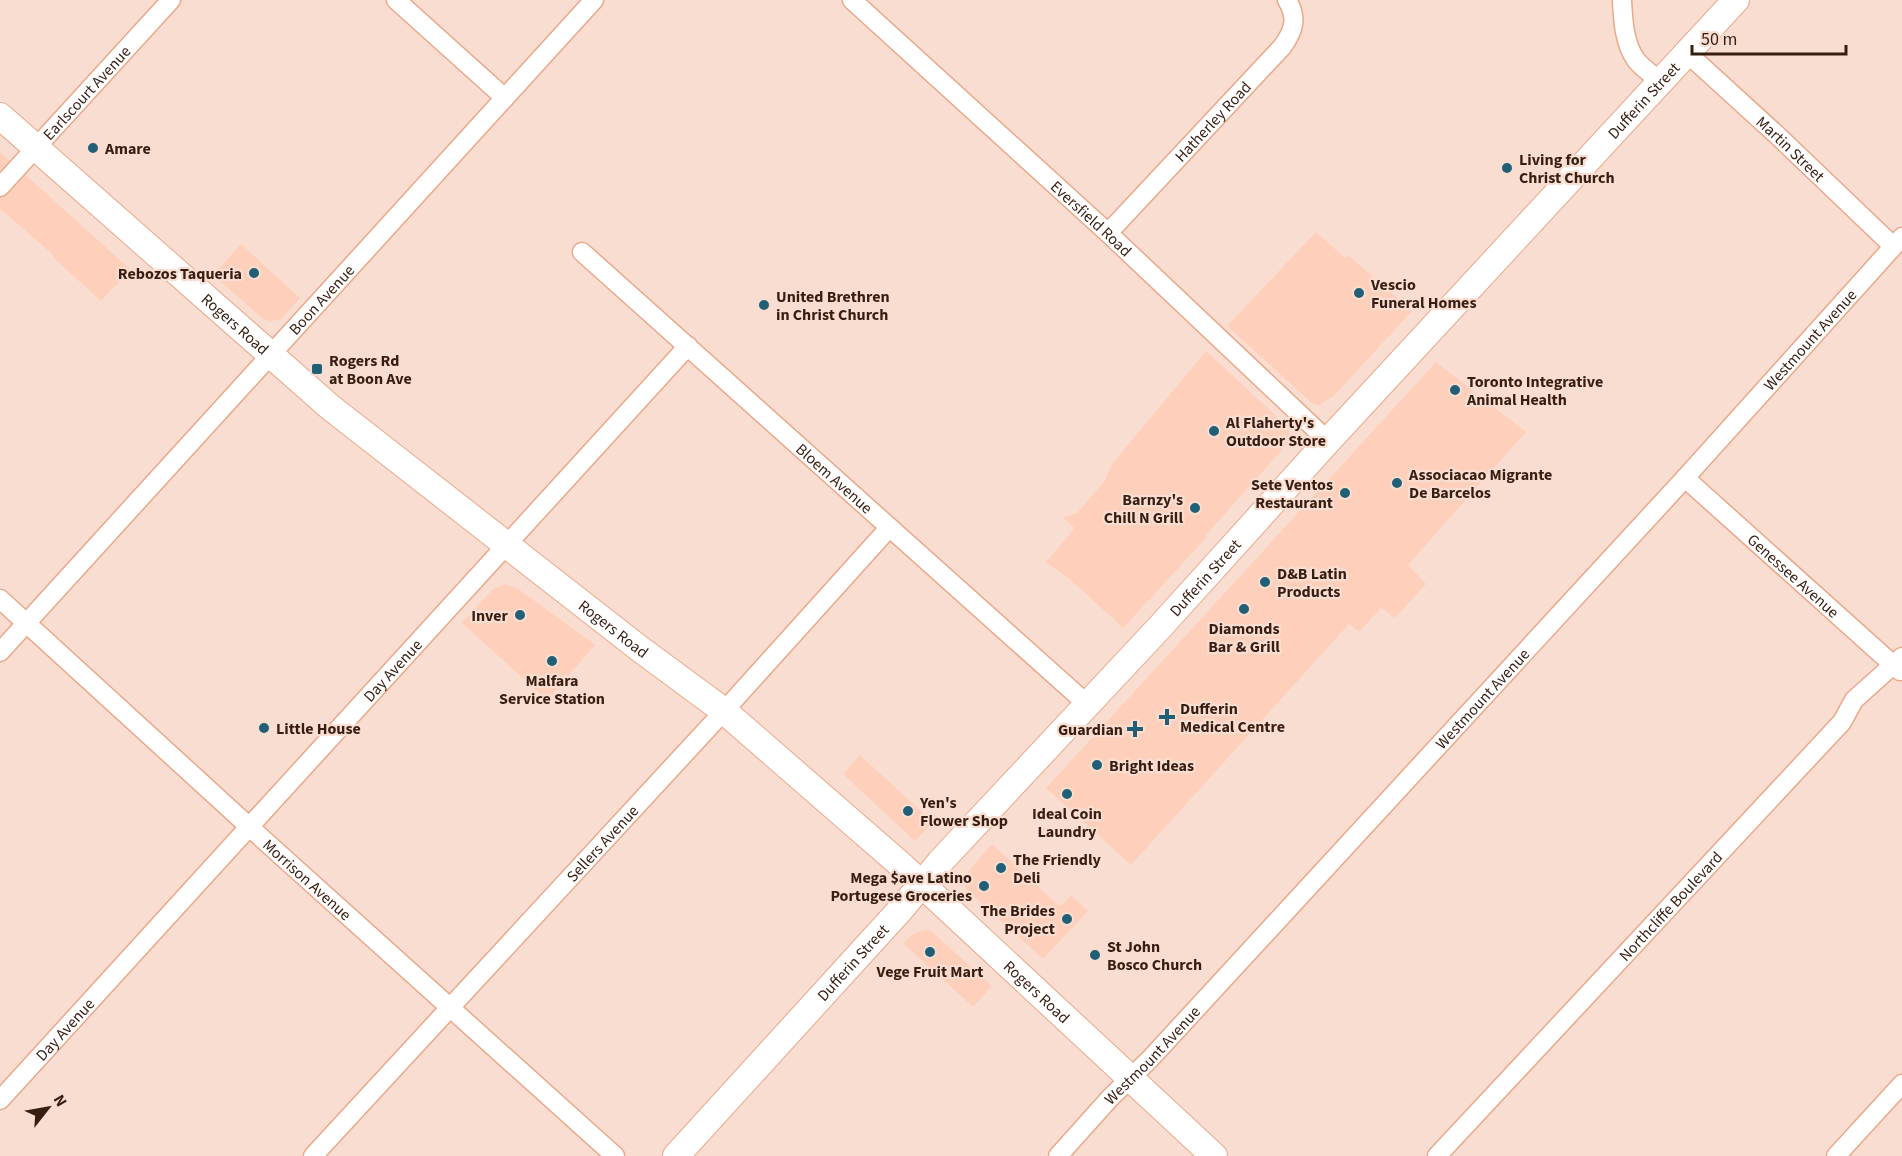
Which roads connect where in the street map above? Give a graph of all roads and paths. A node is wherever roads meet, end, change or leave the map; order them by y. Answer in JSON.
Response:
{"nodes":[{"id":1,"x":171,"y":0,"type":"edge"},
{"id":2,"x":396,"y":0,"type":"edge"},
{"id":3,"x":594,"y":0,"type":"edge"},
{"id":4,"x":852,"y":0,"type":"edge"},
{"id":5,"x":1287,"y":0,"type":"edge"},
{"id":6,"x":1622,"y":0,"type":"edge"},
{"id":7,"x":1736,"y":0,"type":"edge"},
{"id":8,"x":1687,"y":53,"type":"junction"},
{"id":9,"x":1661,"y":82,"type":"junction"},
{"id":10,"x":505,"y":98,"type":"junction"},
{"id":11,"x":0,"y":116,"type":"edge"},
{"id":12,"x":36,"y":149,"type":"junction"},
{"id":13,"x":0,"y":187,"type":"edge"},
{"id":14,"x":1108,"y":233,"type":"junction"},
{"id":15,"x":1898,"y":241,"type":"edge"},
{"id":16,"x":582,"y":252,"type":"dead end"},
{"id":17,"x":688,"y":346,"type":"junction"},
{"id":18,"x":271,"y":357,"type":"junction"},
{"id":19,"x":1328,"y":441,"type":"junction"},
{"id":20,"x":1684,"y":478,"type":"junction"},
{"id":21,"x":889,"y":528,"type":"junction"},
{"id":22,"x":507,"y":546,"type":"junction"},
{"id":23,"x":0,"y":599,"type":"edge"},
{"id":24,"x":26,"y":623,"type":"junction"},
{"id":25,"x":0,"y":652,"type":"edge"},
{"id":26,"x":1899,"y":665,"type":"edge"},
{"id":27,"x":1088,"y":705,"type":"junction"},
{"id":28,"x":724,"y":711,"type":"junction"},
{"id":29,"x":251,"y":827,"type":"junction"},
{"id":30,"x":921,"y":884,"type":"junction"},
{"id":31,"x":451,"y":1006,"type":"junction"},
{"id":32,"x":1131,"y":1078,"type":"junction"},
{"id":33,"x":1902,"y":1084,"type":"edge"},
{"id":34,"x":0,"y":1100,"type":"edge"},
{"id":35,"x":313,"y":1156,"type":"edge"},
{"id":36,"x":615,"y":1156,"type":"edge"},
{"id":37,"x":676,"y":1156,"type":"edge"},
{"id":38,"x":1058,"y":1156,"type":"edge"},
{"id":39,"x":1215,"y":1156,"type":"edge"},
{"id":40,"x":1437,"y":1156,"type":"edge"},
{"id":41,"x":1836,"y":1156,"type":"edge"}],
"edges":[{"from":1,"to":12,"type":"street","name":"Earlscourt Avenue"},
{"from":2,"to":10,"type":"street"},
{"from":3,"to":10,"type":"street","name":"Boon Avenue"},
{"from":4,"to":14,"type":"street","name":"Eversfield Road"},
{"from":5,"to":14,"type":"street","name":"Hatherley Road"},
{"from":6,"to":9,"type":"street"},
{"from":7,"to":8,"type":"street","name":"Dufferin Street"},
{"from":8,"to":9,"type":"street","name":"Dufferin Street"},
{"from":8,"to":15,"type":"street","name":"Martin Street"},
{"from":9,"to":19,"type":"street","name":"Dufferin Street"},
{"from":10,"to":18,"type":"street","name":"Boon Avenue"},
{"from":11,"to":12,"type":"street","name":"Rogers Road"},
{"from":12,"to":13,"type":"street","name":"Earlscourt Avenue"},
{"from":12,"to":18,"type":"street","name":"Rogers Road"},
{"from":14,"to":19,"type":"street","name":"Eversfield Road"},
{"from":15,"to":20,"type":"street","name":"Westmount Avenue"},
{"from":16,"to":17,"type":"street","name":"Bloem Avenue"},
{"from":17,"to":21,"type":"street","name":"Bloem Avenue"},
{"from":17,"to":22,"type":"street","name":"Day Avenue"},
{"from":18,"to":22,"type":"street","name":"Rogers Road"},
{"from":18,"to":24,"type":"street","name":"Boon Avenue"},
{"from":19,"to":27,"type":"street","name":"Dufferin Street"},
{"from":20,"to":26,"type":"street","name":"Genessee Avenue"},
{"from":20,"to":32,"type":"street","name":"Westmount Avenue"},
{"from":21,"to":27,"type":"street","name":"Bloem Avenue"},
{"from":21,"to":28,"type":"street","name":"Sellers Avenue"},
{"from":22,"to":28,"type":"street","name":"Rogers Road"},
{"from":22,"to":29,"type":"street","name":"Day Avenue"},
{"from":23,"to":24,"type":"street","name":"Morrison Avenue"},
{"from":24,"to":25,"type":"street","name":"Boon Avenue"},
{"from":24,"to":29,"type":"street","name":"Morrison Avenue"},
{"from":26,"to":40,"type":"street","name":"Northcliffe Boulevard"},
{"from":27,"to":30,"type":"street","name":"Dufferin Street"},
{"from":28,"to":30,"type":"street","name":"Rogers Road"},
{"from":28,"to":31,"type":"street","name":"Sellers Avenue"},
{"from":29,"to":31,"type":"street","name":"Morrison Avenue"},
{"from":29,"to":34,"type":"street","name":"Day Avenue"},
{"from":30,"to":32,"type":"street","name":"Rogers Road"},
{"from":30,"to":37,"type":"street","name":"Dufferin Street"},
{"from":31,"to":35,"type":"street","name":"Sellers Avenue"},
{"from":31,"to":36,"type":"street","name":"Morrison Avenue"},
{"from":32,"to":38,"type":"street","name":"Westmount Avenue"},
{"from":32,"to":39,"type":"street","name":"Rogers Road"},
{"from":33,"to":41,"type":"street"}]}
